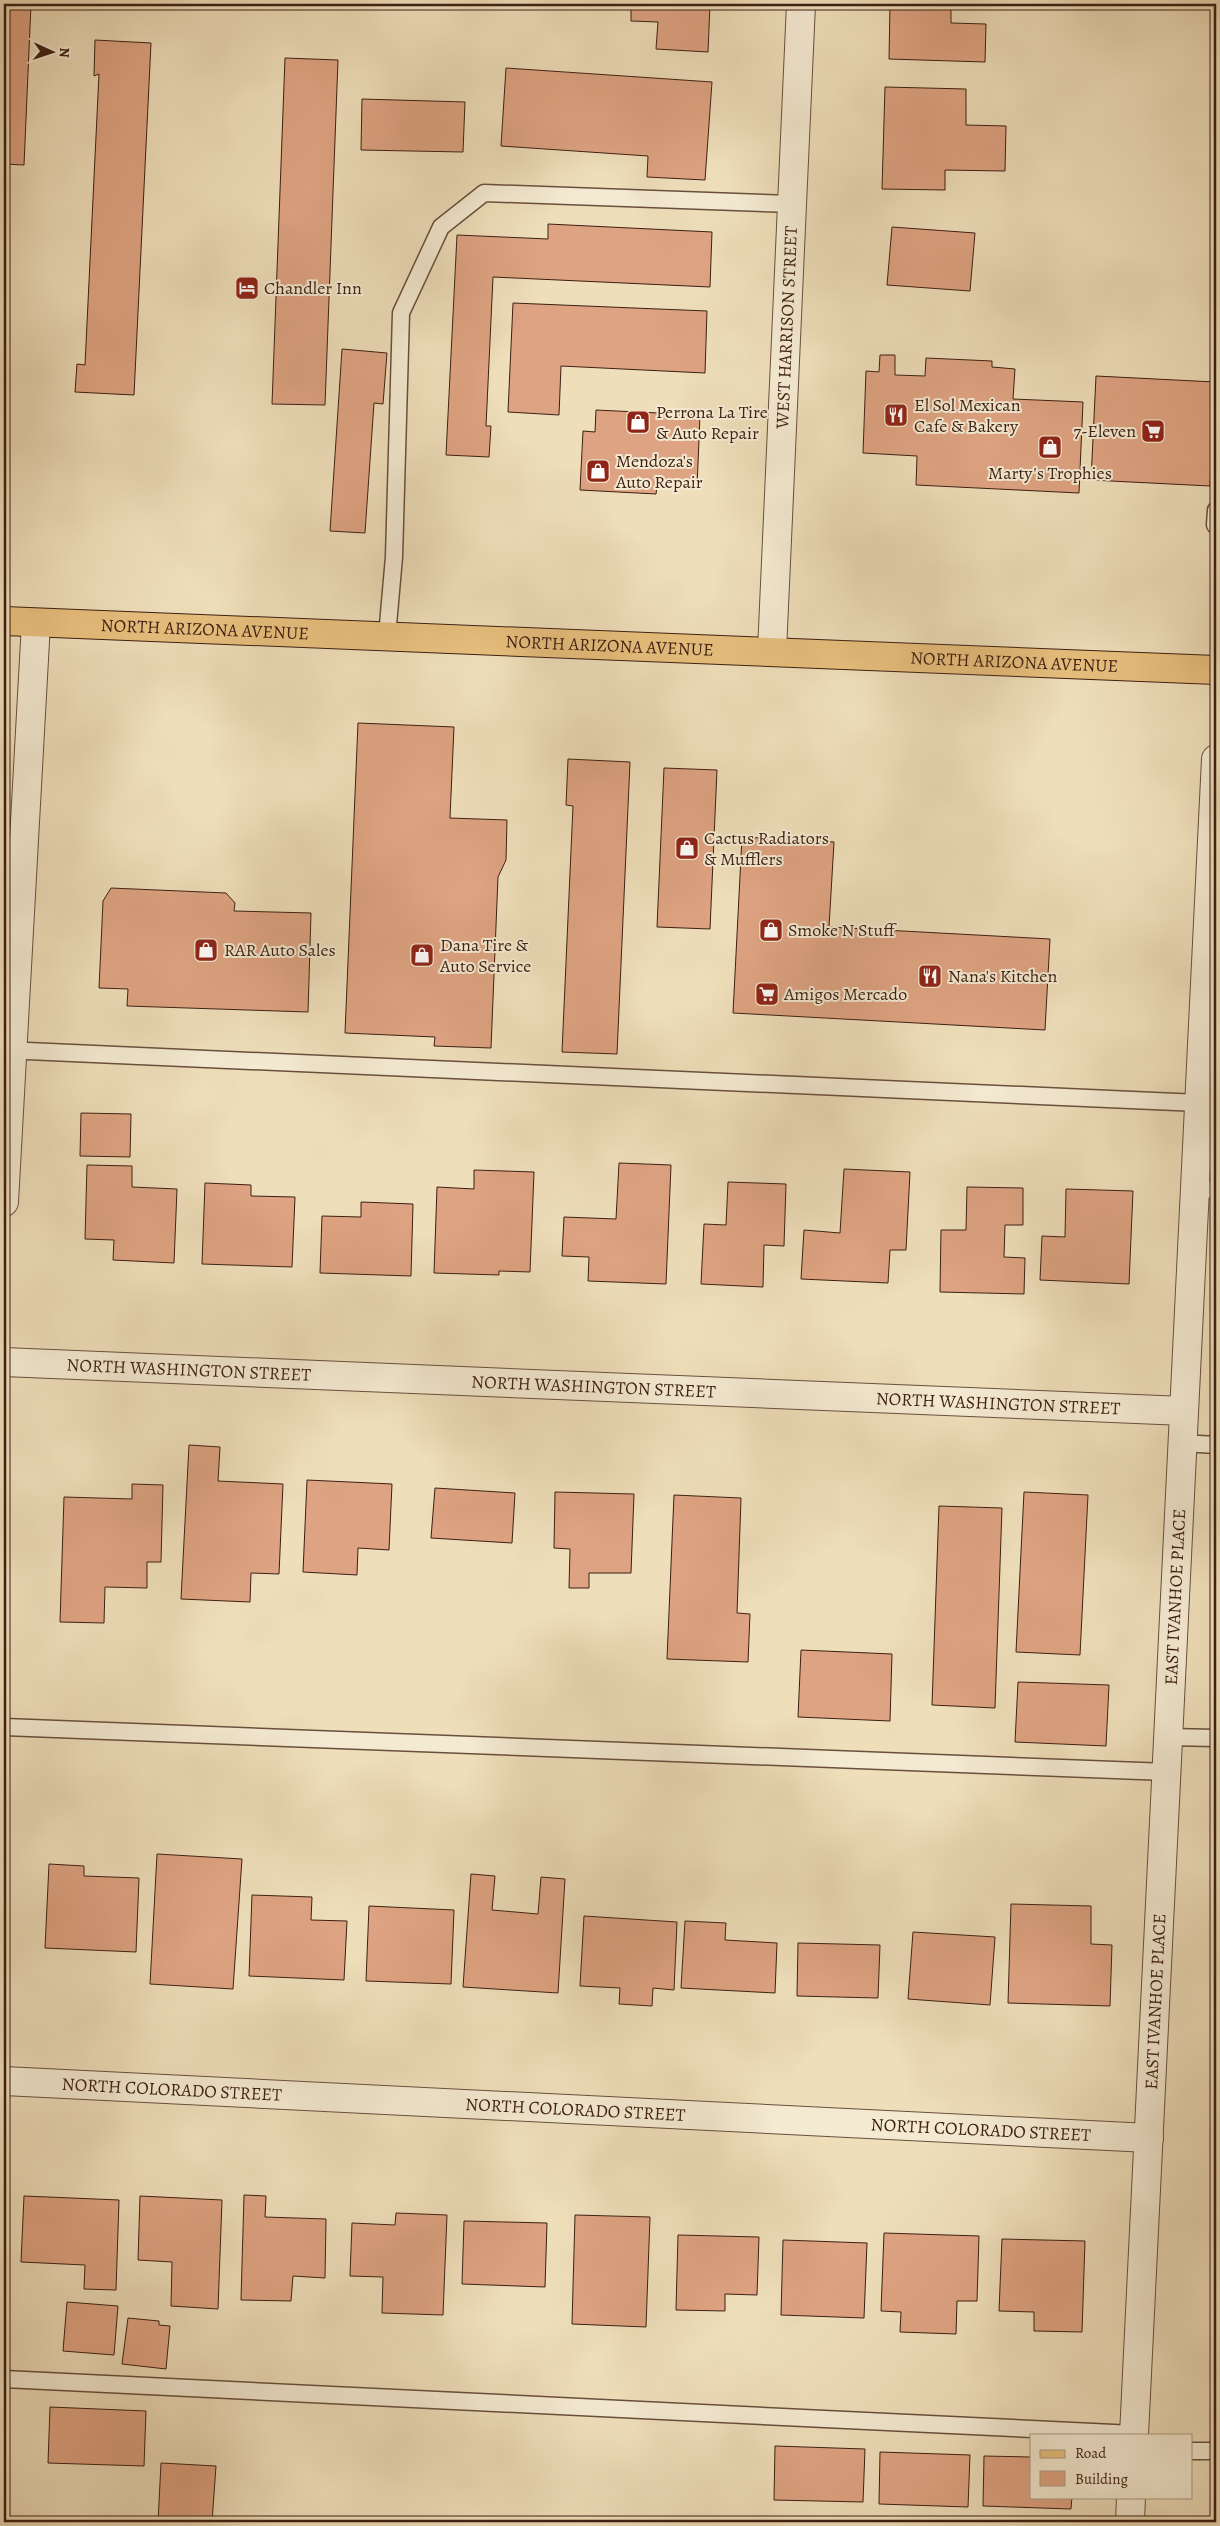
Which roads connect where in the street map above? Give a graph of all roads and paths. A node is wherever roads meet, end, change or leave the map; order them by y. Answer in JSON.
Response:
{"nodes":[{"id":1,"x":801,"y":4,"type":"edge"},
{"id":2,"x":792,"y":204,"type":"junction"},
{"id":3,"x":4,"y":621,"type":"edge"},
{"id":4,"x":36,"y":623,"type":"junction"},
{"id":5,"x":387,"y":636,"type":"junction"},
{"id":6,"x":772,"y":651,"type":"junction"},
{"id":7,"x":1216,"y":670,"type":"edge"},
{"id":8,"x":1216,"y":760,"type":"edge"},
{"id":9,"x":8,"y":1050,"type":"edge"},
{"id":10,"x":1199,"y":1103,"type":"junction"},
{"id":11,"x":1206,"y":1189,"type":"edge"},
{"id":12,"x":4,"y":1202,"type":"edge"},
{"id":13,"x":4,"y":1362,"type":"edge"},
{"id":14,"x":1184,"y":1411,"type":"junction"},
{"id":15,"x":1182,"y":1444,"type":"junction"},
{"id":16,"x":1216,"y":1445,"type":"edge"},
{"id":17,"x":4,"y":1727,"type":"edge"},
{"id":18,"x":1168,"y":1737,"type":"junction"},
{"id":19,"x":1216,"y":1738,"type":"edge"},
{"id":20,"x":1166,"y":1772,"type":"junction"},
{"id":21,"x":4,"y":2081,"type":"edge"},
{"id":22,"x":1149,"y":2138,"type":"junction"},
{"id":23,"x":4,"y":2379,"type":"edge"},
{"id":24,"x":1134,"y":2434,"type":"edge"},
{"id":25,"x":1192,"y":2451,"type":"edge"},
{"id":26,"x":1216,"y":2451,"type":"edge"},
{"id":27,"x":1131,"y":2498,"type":"edge"},
{"id":28,"x":1130,"y":2522,"type":"edge"}],
"edges":[{"from":1,"to":2,"type":"street","name":"WEST HARRISON STREET"},
{"from":2,"to":5,"type":"lane"},
{"from":2,"to":6,"type":"street","name":"WEST HARRISON STREET"},
{"from":3,"to":4,"type":"main road","name":"NORTH ARIZONA AVENUE"},
{"from":4,"to":5,"type":"main road","name":"NORTH ARIZONA AVENUE"},
{"from":4,"to":9,"type":"street"},
{"from":5,"to":6,"type":"main road","name":"NORTH ARIZONA AVENUE"},
{"from":6,"to":7,"type":"main road","name":"NORTH ARIZONA AVENUE"},
{"from":8,"to":10,"type":"street","name":"EAST IVANHOE PLACE"},
{"from":9,"to":10,"type":"lane"},
{"from":9,"to":12,"type":"street"},
{"from":10,"to":11,"type":"street","name":"EAST IVANHOE PLACE"},
{"from":11,"to":14,"type":"street","name":"EAST IVANHOE PLACE"},
{"from":13,"to":14,"type":"street","name":"NORTH WASHINGTON STREET"},
{"from":14,"to":15,"type":"street","name":"EAST IVANHOE PLACE"},
{"from":15,"to":16,"type":"lane"},
{"from":15,"to":18,"type":"street","name":"EAST IVANHOE PLACE"},
{"from":17,"to":20,"type":"lane"},
{"from":18,"to":19,"type":"lane"},
{"from":18,"to":20,"type":"street","name":"EAST IVANHOE PLACE"},
{"from":20,"to":22,"type":"street","name":"EAST IVANHOE PLACE"},
{"from":21,"to":22,"type":"street","name":"NORTH COLORADO STREET"},
{"from":22,"to":24,"type":"street","name":"EAST IVANHOE PLACE"},
{"from":23,"to":24,"type":"lane"},
{"from":25,"to":26,"type":"lane"},
{"from":27,"to":28,"type":"street"}]}
